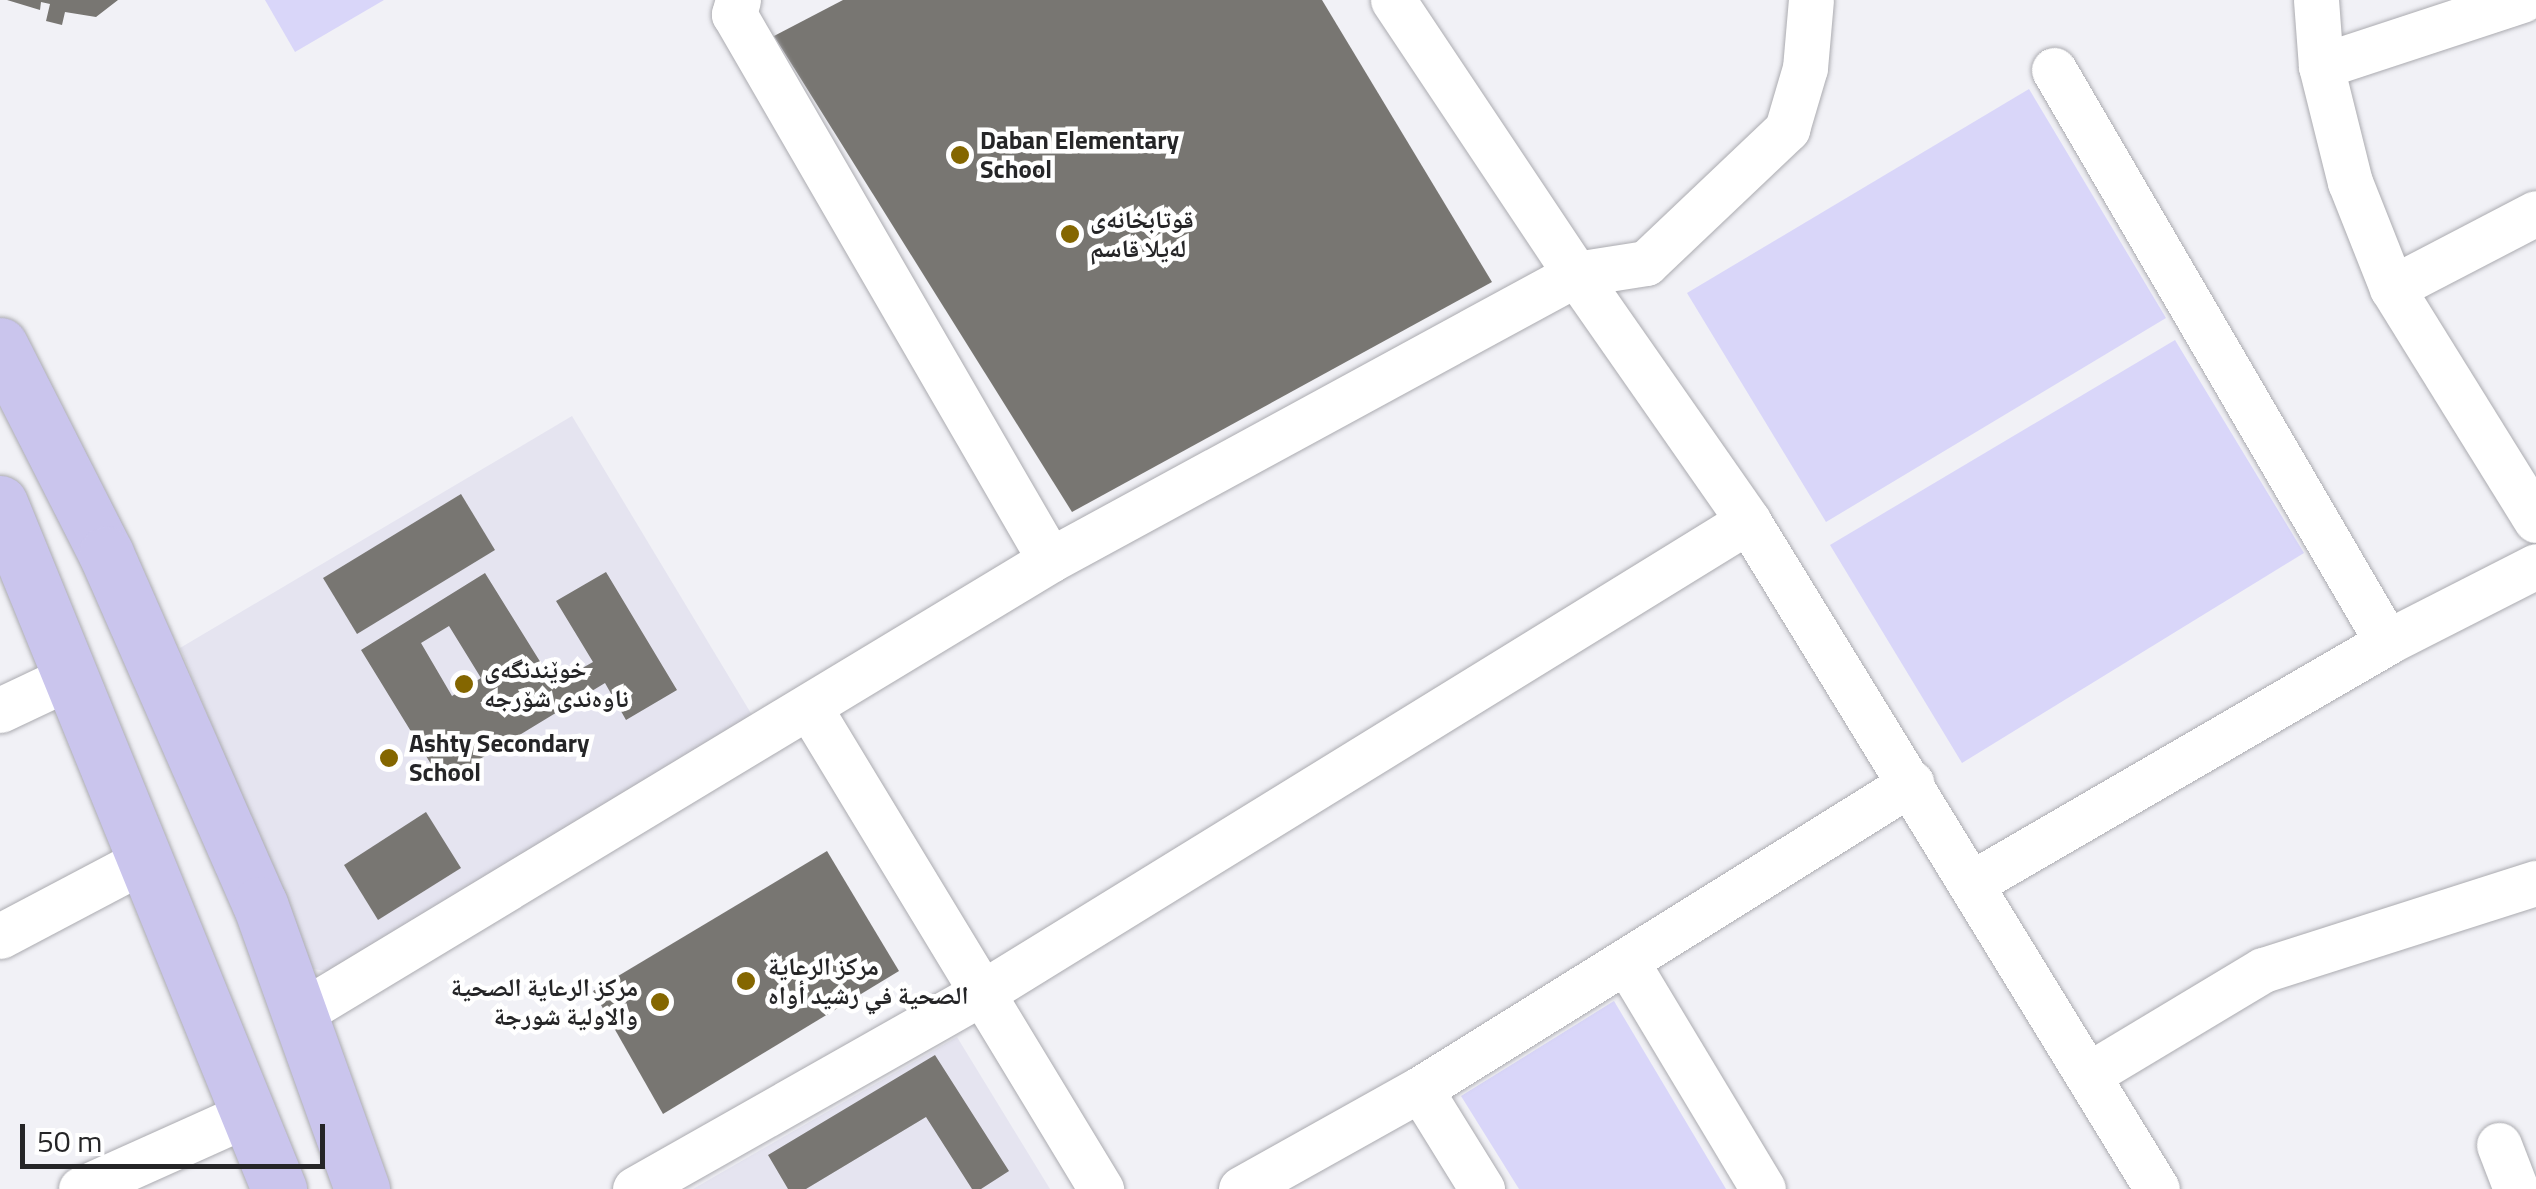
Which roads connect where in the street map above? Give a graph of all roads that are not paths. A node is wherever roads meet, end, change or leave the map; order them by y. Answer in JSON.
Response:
{"nodes":[{"id":1,"x":1393,"y":0,"type":"edge"},
{"id":2,"x":1811,"y":0,"type":"edge"},
{"id":3,"x":2316,"y":0,"type":"edge"},
{"id":4,"x":2522,"y":0,"type":"edge"},
{"id":5,"x":738,"y":4,"type":"edge"},
{"id":6,"x":2321,"y":66,"type":"junction"},
{"id":7,"x":2054,"y":70,"type":"dead end"},
{"id":8,"x":2536,"y":214,"type":"edge"},
{"id":9,"x":1576,"y":274,"type":"junction"},
{"id":10,"x":2392,"y":288,"type":"junction"},
{"id":11,"x":0,"y":346,"type":"edge"},
{"id":12,"x":0,"y":502,"type":"edge"},
{"id":13,"x":1748,"y":520,"type":"junction"},
{"id":14,"x":2536,"y":520,"type":"edge"},
{"id":15,"x":1050,"y":560,"type":"junction"},
{"id":16,"x":2536,"y":566,"type":"edge"},
{"id":17,"x":2387,"y":642,"type":"junction"},
{"id":18,"x":74,"y":675,"type":"junction"},
{"id":19,"x":809,"y":707,"type":"junction"},
{"id":20,"x":0,"y":710,"type":"edge"},
{"id":21,"x":1911,"y":782,"type":"junction"},
{"id":22,"x":148,"y":858,"type":"junction"},
{"id":23,"x":1972,"y":883,"type":"junction"},
{"id":24,"x":2536,"y":883,"type":"edge"},
{"id":25,"x":0,"y":936,"type":"edge"},
{"id":26,"x":1626,"y":962,"type":"junction"},
{"id":27,"x":982,"y":993,"type":"junction"},
{"id":28,"x":298,"y":1014,"type":"junction"},
{"id":29,"x":2088,"y":1076,"type":"junction"},
{"id":30,"x":1420,"y":1090,"type":"junction"},
{"id":31,"x":250,"y":1114,"type":"junction"},
{"id":32,"x":2499,"y":1145,"type":"dead end"},
{"id":33,"x":81,"y":1189,"type":"edge"},
{"id":34,"x":279,"y":1189,"type":"edge"},
{"id":35,"x":362,"y":1189,"type":"edge"},
{"id":36,"x":636,"y":1189,"type":"edge"},
{"id":37,"x":1101,"y":1189,"type":"edge"},
{"id":38,"x":1241,"y":1189,"type":"edge"},
{"id":39,"x":1482,"y":1189,"type":"edge"},
{"id":40,"x":1764,"y":1189,"type":"edge"},
{"id":41,"x":2157,"y":1189,"type":"edge"},
{"id":42,"x":2516,"y":1189,"type":"edge"}],
"edges":[{"from":1,"to":9,"type":"street"},
{"from":2,"to":9,"type":"street"},
{"from":3,"to":6,"type":"street"},
{"from":4,"to":6,"type":"street"},
{"from":5,"to":15,"type":"street"},
{"from":6,"to":10,"type":"street"},
{"from":7,"to":17,"type":"street"},
{"from":8,"to":10,"type":"street"},
{"from":9,"to":13,"type":"street"},
{"from":9,"to":15,"type":"street"},
{"from":10,"to":14,"type":"street"},
{"from":11,"to":28,"type":"main road"},
{"from":12,"to":18,"type":"main road"},
{"from":13,"to":21,"type":"street"},
{"from":13,"to":27,"type":"street"},
{"from":15,"to":19,"type":"street"},
{"from":16,"to":17,"type":"street"},
{"from":17,"to":23,"type":"street"},
{"from":18,"to":20,"type":"street"},
{"from":18,"to":22,"type":"main road"},
{"from":19,"to":27,"type":"street"},
{"from":19,"to":28,"type":"street"},
{"from":21,"to":23,"type":"street"},
{"from":21,"to":26,"type":"street"},
{"from":22,"to":25,"type":"street"},
{"from":22,"to":31,"type":"main road"},
{"from":23,"to":29,"type":"street"},
{"from":24,"to":29,"type":"street"},
{"from":26,"to":30,"type":"street"},
{"from":26,"to":40,"type":"street"},
{"from":27,"to":36,"type":"street"},
{"from":27,"to":37,"type":"street"},
{"from":28,"to":35,"type":"main road"},
{"from":29,"to":41,"type":"street"},
{"from":30,"to":38,"type":"street"},
{"from":30,"to":39,"type":"street"},
{"from":31,"to":33,"type":"street"},
{"from":31,"to":34,"type":"main road"},
{"from":32,"to":42,"type":"street"}]}
